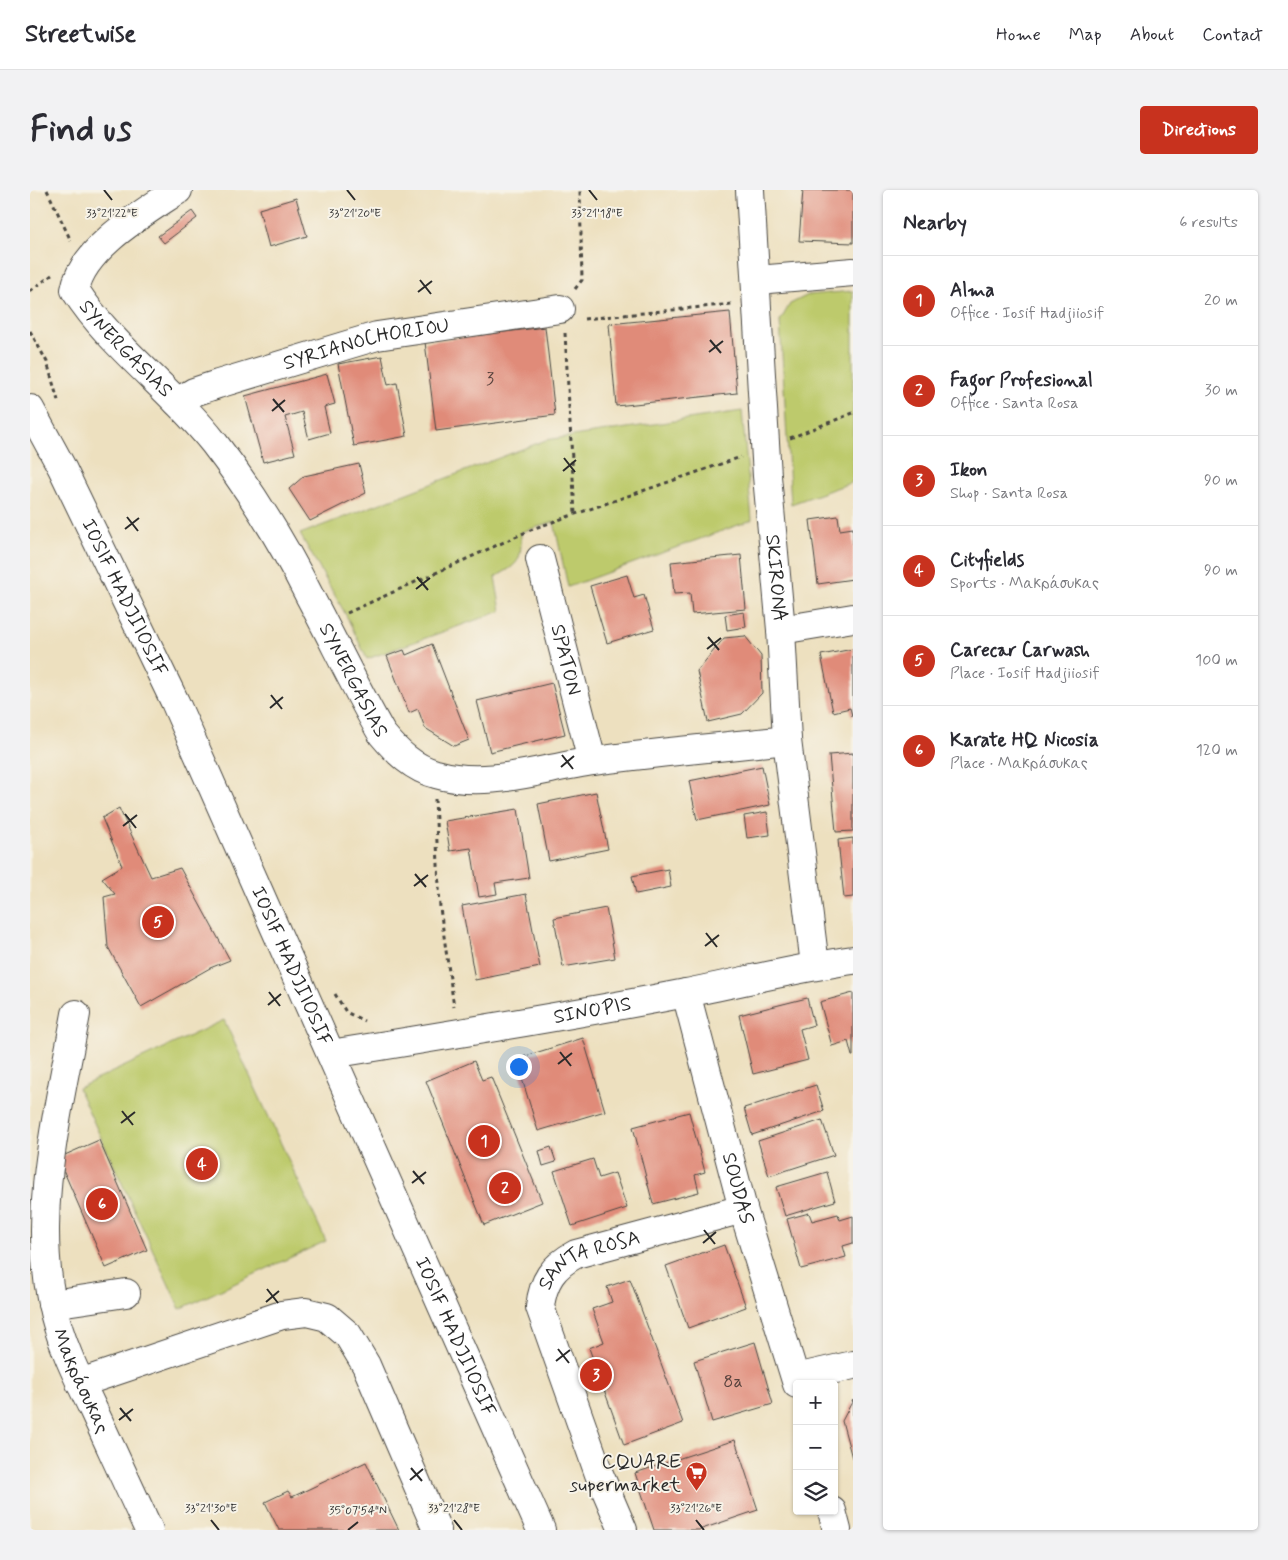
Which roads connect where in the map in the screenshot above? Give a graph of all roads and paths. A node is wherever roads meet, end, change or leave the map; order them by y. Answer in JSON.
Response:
{"nodes":[{"id":1,"x":47,"y":190,"type":"edge"},
{"id":2,"x":178,"y":190,"type":"edge"},
{"id":3,"x":580,"y":190,"type":"edge"},
{"id":4,"x":750,"y":190,"type":"edge"},
{"id":5,"x":853,"y":272,"type":"edge"},
{"id":6,"x":79,"y":278,"type":"junction"},
{"id":7,"x":757,"y":291,"type":"junction"},
{"id":8,"x":562,"y":315,"type":"junction"},
{"id":9,"x":30,"y":331,"type":"edge"},
{"id":10,"x":177,"y":402,"type":"junction"},
{"id":11,"x":30,"y":409,"type":"edge"},
{"id":12,"x":61,"y":413,"type":"dead end"},
{"id":13,"x":853,"y":413,"type":"edge"},
{"id":14,"x":785,"y":440,"type":"dead end"},
{"id":15,"x":742,"y":456,"type":"dead end"},
{"id":16,"x":575,"y":514,"type":"junction"},
{"id":17,"x":540,"y":559,"type":"dead end"},
{"id":18,"x":853,"y":618,"type":"edge"},
{"id":19,"x":324,"y":624,"type":"junction"},
{"id":20,"x":781,"y":630,"type":"junction"},
{"id":21,"x":786,"y":740,"type":"junction"},
{"id":22,"x":592,"y":761,"type":"junction"},
{"id":23,"x":434,"y":774,"type":"junction"},
{"id":24,"x":853,"y":960,"type":"edge"},
{"id":25,"x":815,"y":965,"type":"junction"},
{"id":26,"x":332,"y":990,"type":"dead end"},
{"id":27,"x":686,"y":993,"type":"junction"},
{"id":28,"x":76,"y":1014,"type":"dead end"},
{"id":29,"x":367,"y":1022,"type":"dead end"},
{"id":30,"x":457,"y":1034,"type":"junction"},
{"id":31,"x":331,"y":1054,"type":"junction"},
{"id":32,"x":39,"y":1165,"type":"edge"},
{"id":33,"x":743,"y":1209,"type":"junction"},
{"id":34,"x":126,"y":1293,"type":"dead end"},
{"id":35,"x":52,"y":1304,"type":"junction"},
{"id":36,"x":853,"y":1364,"type":"edge"},
{"id":37,"x":796,"y":1380,"type":"edge"},
{"id":38,"x":799,"y":1380,"type":"edge"},
{"id":39,"x":80,"y":1383,"type":"junction"},
{"id":40,"x":833,"y":1515,"type":"edge"},
{"id":41,"x":149,"y":1530,"type":"edge"},
{"id":42,"x":437,"y":1530,"type":"edge"},
{"id":43,"x":541,"y":1530,"type":"edge"},
{"id":44,"x":623,"y":1530,"type":"edge"},
{"id":45,"x":837,"y":1530,"type":"edge"}],
"edges":[{"from":1,"to":6,"type":"path"},
{"from":2,"to":6,"type":"street"},
{"from":3,"to":8,"type":"path"},
{"from":4,"to":7,"type":"street","name":"SKIRONA"},
{"from":5,"to":7,"type":"street"},
{"from":6,"to":10,"type":"street","name":"SYNERGASIAS"},
{"from":7,"to":8,"type":"path"},
{"from":7,"to":20,"type":"street","name":"SKIRONA"},
{"from":8,"to":10,"type":"street","name":"SYRIANOCHORIOU"},
{"from":8,"to":16,"type":"path"},
{"from":9,"to":12,"type":"path"},
{"from":10,"to":19,"type":"street","name":"SYNERGASIAS"},
{"from":11,"to":31,"type":"street","name":"IOSIF HADJIIOSIF"},
{"from":13,"to":14,"type":"path"},
{"from":15,"to":16,"type":"path"},
{"from":16,"to":19,"type":"path"},
{"from":17,"to":22,"type":"street","name":"SPATON"},
{"from":18,"to":20,"type":"street"},
{"from":19,"to":23,"type":"street","name":"SYNERGASIAS"},
{"from":20,"to":21,"type":"street","name":"SKIRONA"},
{"from":21,"to":22,"type":"street","name":"SYNERGASIAS"},
{"from":21,"to":25,"type":"street","name":"SKIRONA"},
{"from":22,"to":23,"type":"street","name":"SYNERGASIAS"},
{"from":23,"to":30,"type":"path"},
{"from":24,"to":25,"type":"street","name":"SINOPIS"},
{"from":25,"to":27,"type":"street","name":"SINOPIS"},
{"from":26,"to":29,"type":"path"},
{"from":27,"to":30,"type":"street","name":"SINOPIS"},
{"from":27,"to":33,"type":"street","name":"SOUDAS"},
{"from":28,"to":32,"type":"street","name":"Μακράσυκας"},
{"from":30,"to":31,"type":"street","name":"SINOPIS"},
{"from":31,"to":43,"type":"street","name":"IOSIF HADJIIOSIF"},
{"from":32,"to":35,"type":"street","name":"Μακράσυκας"},
{"from":33,"to":37,"type":"street","name":"SOUDAS"},
{"from":33,"to":44,"type":"street","name":"SANTA ROSA"},
{"from":34,"to":35,"type":"street"},
{"from":35,"to":39,"type":"street","name":"Μακράσυκας"},
{"from":36,"to":38,"type":"street"},
{"from":39,"to":41,"type":"street","name":"Μακράσυκας"},
{"from":39,"to":42,"type":"street"},
{"from":40,"to":45,"type":"street"}]}
